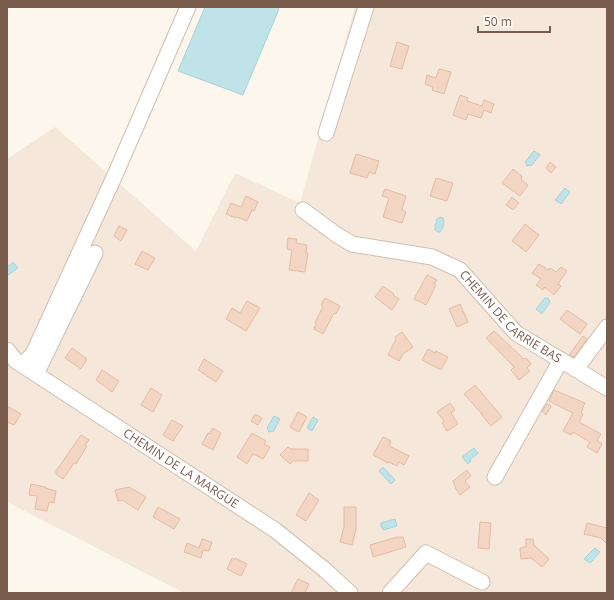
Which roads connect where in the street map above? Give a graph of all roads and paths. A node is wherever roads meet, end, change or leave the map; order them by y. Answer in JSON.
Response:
{"nodes":[{"id":1,"x":188,"y":7,"type":"edge"},
{"id":2,"x":366,"y":7,"type":"edge"},
{"id":3,"x":326,"y":133,"type":"dead end"},
{"id":4,"x":303,"y":210,"type":"dead end"},
{"id":5,"x":95,"y":253,"type":"dead end"},
{"id":6,"x":607,"y":327,"type":"edge"},
{"id":7,"x":7,"y":350,"type":"edge"},
{"id":8,"x":561,"y":360,"type":"junction"},
{"id":9,"x":22,"y":365,"type":"junction"},
{"id":10,"x":576,"y":369,"type":"junction"},
{"id":11,"x":36,"y":374,"type":"junction"},
{"id":12,"x":607,"y":388,"type":"edge"},
{"id":13,"x":495,"y":477,"type":"dead end"},
{"id":14,"x":482,"y":582,"type":"dead end"},
{"id":15,"x":350,"y":593,"type":"edge"},
{"id":16,"x":390,"y":593,"type":"edge"}],
"edges":[{"from":1,"to":9,"type":"street"},
{"from":2,"to":3,"type":"street"},
{"from":4,"to":8,"type":"street","name":"CHEMIN DE CARRIE BAS"},
{"from":5,"to":11,"type":"street"},
{"from":6,"to":10,"type":"street"},
{"from":7,"to":9,"type":"street","name":"CHEMIN DE LA MARGUE"},
{"from":8,"to":10,"type":"street","name":"CHEMIN DE CARRIE BAS"},
{"from":8,"to":13,"type":"street"},
{"from":9,"to":11,"type":"street","name":"CHEMIN DE LA MARGUE"},
{"from":10,"to":12,"type":"street","name":"CHEMIN DE CARRIE BAS"},
{"from":11,"to":15,"type":"street","name":"CHEMIN DE LA MARGUE"},
{"from":14,"to":16,"type":"street"}]}
